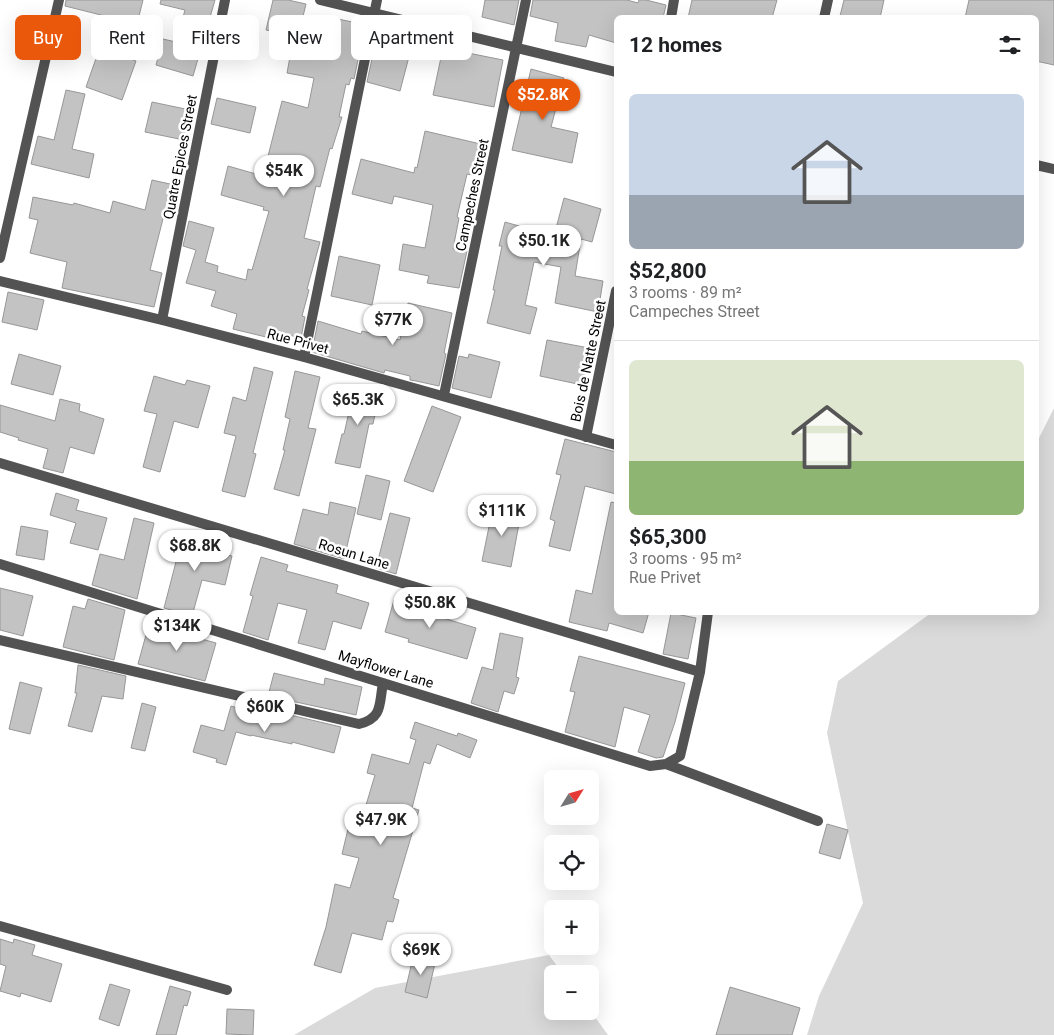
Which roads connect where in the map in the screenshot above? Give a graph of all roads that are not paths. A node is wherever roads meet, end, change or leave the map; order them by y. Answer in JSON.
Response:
{"nodes":[{"id":1,"x":59,"y":0,"type":"edge"},
{"id":2,"x":225,"y":0,"type":"edge"},
{"id":3,"x":320,"y":0,"type":"edge"},
{"id":4,"x":377,"y":0,"type":"edge"},
{"id":5,"x":526,"y":0,"type":"edge"},
{"id":6,"x":674,"y":0,"type":"edge"},
{"id":7,"x":828,"y":0,"type":"edge"},
{"id":8,"x":374,"y":13,"type":"junction"},
{"id":9,"x":672,"y":15,"type":"edge"},
{"id":10,"x":825,"y":15,"type":"edge"},
{"id":11,"x":517,"y":48,"type":"junction"},
{"id":12,"x":614,"y":72,"type":"edge"},
{"id":13,"x":1039,"y":166,"type":"edge"},
{"id":14,"x":1054,"y":169,"type":"edge"},
{"id":15,"x":0,"y":258,"type":"edge"},
{"id":16,"x":0,"y":281,"type":"edge"},
{"id":17,"x":614,"y":301,"type":"edge"},
{"id":18,"x":162,"y":320,"type":"junction"},
{"id":19,"x":304,"y":357,"type":"junction"},
{"id":20,"x":444,"y":395,"type":"junction"},
{"id":21,"x":586,"y":437,"type":"junction"},
{"id":22,"x":614,"y":445,"type":"edge"},
{"id":23,"x":0,"y":463,"type":"edge"},
{"id":24,"x":0,"y":564,"type":"edge"},
{"id":25,"x":708,"y":615,"type":"edge"},
{"id":26,"x":0,"y":640,"type":"edge"},
{"id":27,"x":700,"y":672,"type":"junction"},
{"id":28,"x":383,"y":683,"type":"junction"},
{"id":29,"x":666,"y":764,"type":"junction"},
{"id":30,"x":818,"y":821,"type":"dead end"},
{"id":31,"x":0,"y":926,"type":"edge"},
{"id":32,"x":227,"y":990,"type":"dead end"}],
"edges":[{"from":1,"to":15,"type":"street"},
{"from":2,"to":18,"type":"street","name":"Quatre Epices Street"},
{"from":3,"to":8,"type":"street"},
{"from":4,"to":8,"type":"street"},
{"from":5,"to":11,"type":"street","name":"Campeches Street"},
{"from":6,"to":9,"type":"street"},
{"from":7,"to":10,"type":"street"},
{"from":8,"to":11,"type":"street"},
{"from":8,"to":19,"type":"street"},
{"from":11,"to":12,"type":"street"},
{"from":11,"to":20,"type":"street","name":"Campeches Street"},
{"from":13,"to":14,"type":"street"},
{"from":16,"to":18,"type":"street","name":"Rue Privet"},
{"from":17,"to":21,"type":"street","name":"Bois de Natte Street"},
{"from":18,"to":19,"type":"street","name":"Rue Privet"},
{"from":19,"to":20,"type":"street","name":"Rue Privet"},
{"from":20,"to":21,"type":"street","name":"Rue Privet"},
{"from":21,"to":22,"type":"street","name":"Rue Privet"},
{"from":23,"to":27,"type":"street","name":"Rosun Lane"},
{"from":24,"to":28,"type":"street","name":"Mayflower Lane"},
{"from":25,"to":27,"type":"street"},
{"from":26,"to":28,"type":"street"},
{"from":27,"to":29,"type":"street"},
{"from":28,"to":29,"type":"street","name":"Mayflower Lane"},
{"from":29,"to":30,"type":"street","name":"Mayflower Lane"},
{"from":31,"to":32,"type":"street"}]}
